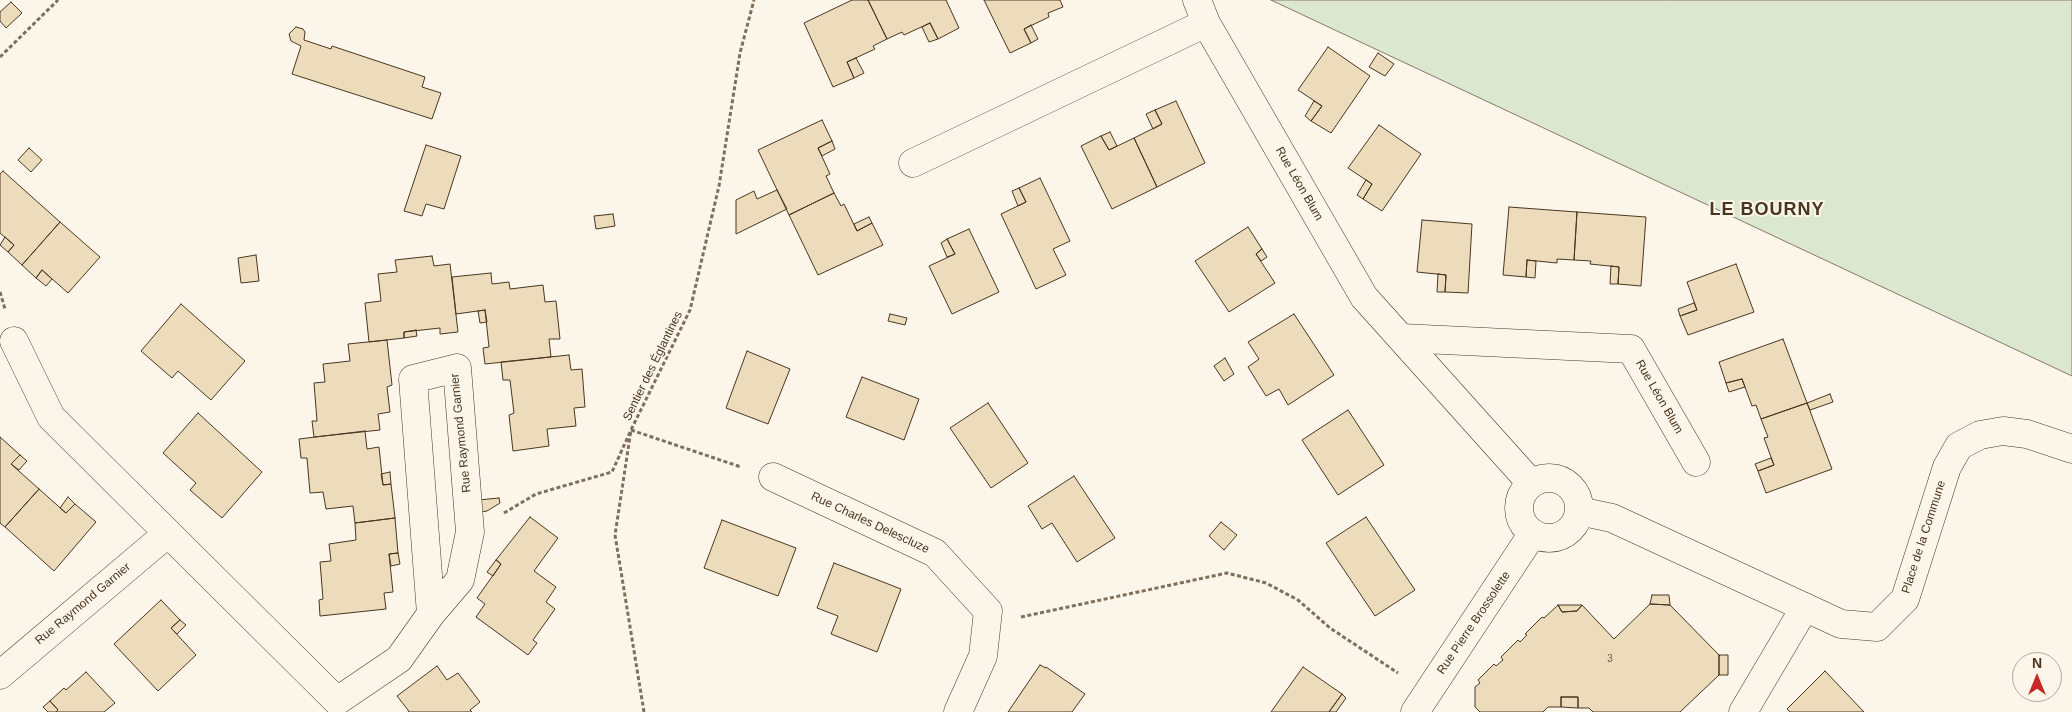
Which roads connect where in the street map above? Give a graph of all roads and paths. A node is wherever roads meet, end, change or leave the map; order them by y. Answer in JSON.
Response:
{"nodes":[{"id":1,"x":58,"y":0,"type":"edge"},
{"id":2,"x":754,"y":0,"type":"edge"},
{"id":3,"x":1201,"y":11,"type":"edge"},
{"id":4,"x":0,"y":57,"type":"edge"},
{"id":5,"x":913,"y":163,"type":"dead end"},
{"id":6,"x":1402,"y":338,"type":"junction"},
{"id":7,"x":14,"y":340,"type":"dead end"},
{"id":8,"x":631,"y":430,"type":"junction"},
{"id":9,"x":2072,"y":449,"type":"edge"},
{"id":10,"x":1696,"y":462,"type":"dead end"},
{"id":11,"x":773,"y":478,"type":"joint"},
{"id":12,"x":1532,"y":483,"type":"junction"},
{"id":13,"x":1579,"y":511,"type":"junction"},
{"id":14,"x":470,"y":532,"type":"junction"},
{"id":15,"x":1533,"y":533,"type":"junction"},
{"id":16,"x":167,"y":534,"type":"junction"},
{"id":17,"x":1805,"y":607,"type":"junction"},
{"id":18,"x":431,"y":614,"type":"junction"},
{"id":19,"x":986,"y":625,"type":"junction"},
{"id":20,"x":1398,"y":673,"type":"dead end"},
{"id":21,"x":0,"y":675,"type":"edge"},
{"id":22,"x":644,"y":712,"type":"edge"},
{"id":23,"x":958,"y":712,"type":"edge"},
{"id":24,"x":1414,"y":712,"type":"edge"},
{"id":25,"x":1743,"y":712,"type":"edge"}],
"edges":[{"from":1,"to":4,"type":"path"},
{"from":2,"to":8,"type":"path","name":"Sentier des Églantines"},
{"from":3,"to":5,"type":"street","name":"Rue Léon Blum"},
{"from":3,"to":6,"type":"street","name":"Rue Léon Blum"},
{"from":6,"to":10,"type":"street","name":"Rue Léon Blum"},
{"from":6,"to":12,"type":"street","name":"Rue Léon Blum"},
{"from":7,"to":16,"type":"street","name":"Rue Raymond Garnier"},
{"from":8,"to":11,"type":"path"},
{"from":8,"to":14,"type":"path"},
{"from":8,"to":22,"type":"path","name":"Sentier des Églantines"},
{"from":9,"to":17,"type":"street","name":"Place de la Commune"},
{"from":11,"to":19,"type":"street","name":"Rue Charles Delescluze"},
{"from":12,"to":13,"type":"street"},
{"from":12,"to":15,"type":"street"},
{"from":13,"to":15,"type":"street"},
{"from":13,"to":17,"type":"street","name":"Place de la Commune"},
{"from":14,"to":18,"type":"street","name":"Rue Raymond Garnier"},
{"from":14,"to":18,"type":"street","name":"Rue Raymond Garnier"},
{"from":15,"to":24,"type":"street","name":"Rue Pierre Brossolette"},
{"from":16,"to":18,"type":"street","name":"Rue Raymond Garnier"},
{"from":16,"to":21,"type":"street","name":"Rue Raymond Garnier"},
{"from":17,"to":25,"type":"street"},
{"from":19,"to":20,"type":"path"},
{"from":19,"to":23,"type":"street","name":"Rue Charles Delescluze"}]}
